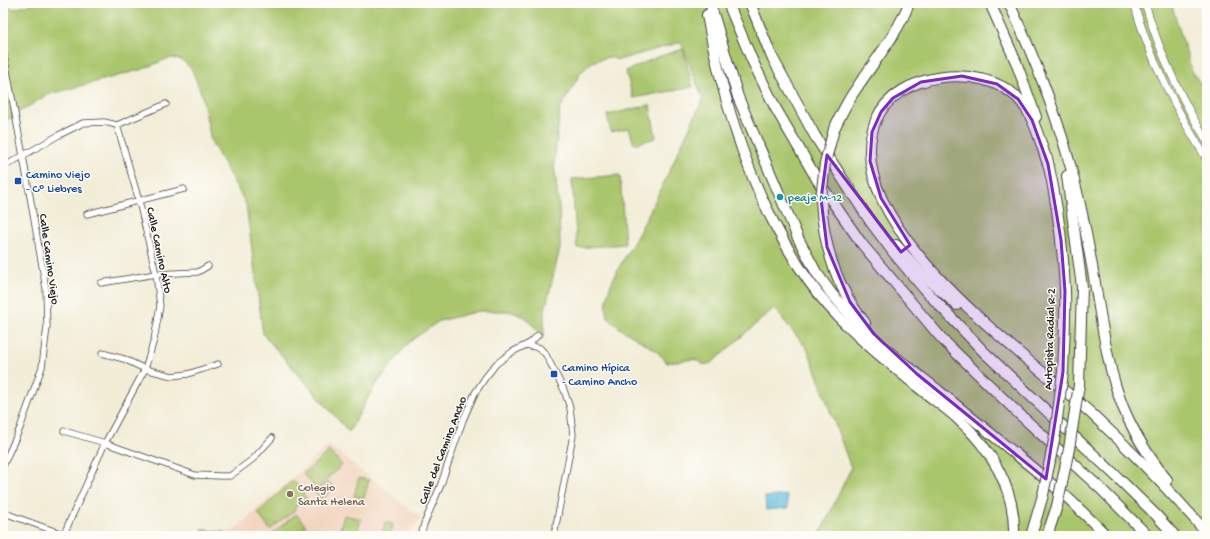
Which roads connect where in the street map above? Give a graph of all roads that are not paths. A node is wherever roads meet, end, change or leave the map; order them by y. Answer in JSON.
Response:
{"nodes":[{"id":1,"x":705,"y":3,"type":"edge"},
{"id":2,"x":710,"y":3,"type":"edge"},
{"id":3,"x":728,"y":3,"type":"edge"},
{"id":4,"x":750,"y":3,"type":"edge"},
{"id":5,"x":909,"y":3,"type":"edge"},
{"id":6,"x":990,"y":3,"type":"edge"},
{"id":7,"x":1009,"y":3,"type":"edge"},
{"id":8,"x":1134,"y":3,"type":"edge"},
{"id":9,"x":1145,"y":3,"type":"edge"},
{"id":10,"x":3,"y":50,"type":"edge"},
{"id":11,"x":1050,"y":101,"type":"junction"},
{"id":12,"x":166,"y":104,"type":"dead end"},
{"id":13,"x":117,"y":126,"type":"junction"},
{"id":14,"x":1207,"y":142,"type":"edge"},
{"id":15,"x":23,"y":156,"type":"junction"},
{"id":16,"x":1207,"y":159,"type":"edge"},
{"id":17,"x":1048,"y":164,"type":"junction"},
{"id":18,"x":833,"y":165,"type":"junction"},
{"id":19,"x":3,"y":167,"type":"edge"},
{"id":20,"x":184,"y":189,"type":"dead end"},
{"id":21,"x":139,"y":201,"type":"junction"},
{"id":22,"x":87,"y":214,"type":"dead end"},
{"id":23,"x":208,"y":266,"type":"dead end"},
{"id":24,"x":156,"y":274,"type":"junction"},
{"id":25,"x":101,"y":283,"type":"dead end"},
{"id":26,"x":526,"y":345,"type":"junction"},
{"id":27,"x":540,"y":348,"type":"junction"},
{"id":28,"x":102,"y":353,"type":"dead end"},
{"id":29,"x":218,"y":364,"type":"dead end"},
{"id":30,"x":145,"y":369,"type":"junction"},
{"id":31,"x":916,"y":374,"type":"junction"},
{"id":32,"x":1047,"y":376,"type":"junction"},
{"id":33,"x":64,"y":431,"type":"dead end"},
{"id":34,"x":272,"y":438,"type":"dead end"},
{"id":35,"x":104,"y":443,"type":"junction"},
{"id":36,"x":3,"y":466,"type":"edge"},
{"id":37,"x":3,"y":512,"type":"edge"},
{"id":38,"x":1207,"y":529,"type":"edge"},
{"id":39,"x":1207,"y":533,"type":"edge"},
{"id":40,"x":65,"y":536,"type":"edge"},
{"id":41,"x":421,"y":536,"type":"edge"},
{"id":42,"x":554,"y":536,"type":"edge"},
{"id":43,"x":1014,"y":536,"type":"edge"},
{"id":44,"x":1031,"y":536,"type":"edge"},
{"id":45,"x":1047,"y":536,"type":"edge"},
{"id":46,"x":1107,"y":536,"type":"edge"},
{"id":47,"x":1148,"y":536,"type":"edge"},
{"id":48,"x":1175,"y":536,"type":"edge"}],
"edges":[{"from":1,"to":43,"type":"highway"},
{"from":2,"to":31,"type":"highway"},
{"from":3,"to":47,"type":"highway"},
{"from":4,"to":18,"type":"highway"},
{"from":5,"to":31,"type":"highway","bridge":true},
{"from":6,"to":17,"type":"highway"},
{"from":7,"to":11,"type":"highway"},
{"from":8,"to":16,"type":"street"},
{"from":9,"to":14,"type":"street"},
{"from":10,"to":15,"type":"street","name":"Calle Camino Viejo"},
{"from":11,"to":38,"type":"highway"},
{"from":11,"to":45,"type":"highway","bridge":true},
{"from":12,"to":13,"type":"street"},
{"from":13,"to":15,"type":"street"},
{"from":13,"to":21,"type":"street","name":"Calle Camino Alto"},
{"from":15,"to":19,"type":"street"},
{"from":15,"to":36,"type":"street","name":"Calle Camino Viejo"},
{"from":17,"to":32,"type":"highway"},
{"from":17,"to":44,"type":"highway","name":"Autopista Radial R-2","bridge":true},
{"from":18,"to":32,"type":"highway"},
{"from":18,"to":48,"type":"highway"},
{"from":20,"to":21,"type":"street"},
{"from":21,"to":22,"type":"street"},
{"from":21,"to":24,"type":"street","name":"Calle Camino Alto"},
{"from":23,"to":24,"type":"street"},
{"from":24,"to":25,"type":"street"},
{"from":24,"to":30,"type":"street","name":"Calle Camino Alto"},
{"from":26,"to":27,"type":"street"},
{"from":26,"to":27,"type":"street","name":"Calle del Camino Ancho"},
{"from":26,"to":41,"type":"street","name":"Calle del Camino Ancho"},
{"from":27,"to":42,"type":"street"},
{"from":28,"to":30,"type":"street"},
{"from":29,"to":30,"type":"street"},
{"from":30,"to":35,"type":"street","name":"Calle Camino Alto"},
{"from":31,"to":46,"type":"highway"},
{"from":32,"to":39,"type":"highway"},
{"from":33,"to":35,"type":"street"},
{"from":34,"to":35,"type":"street"},
{"from":35,"to":40,"type":"street","name":"Calle Camino Alto"},
{"from":37,"to":40,"type":"street"}]}
